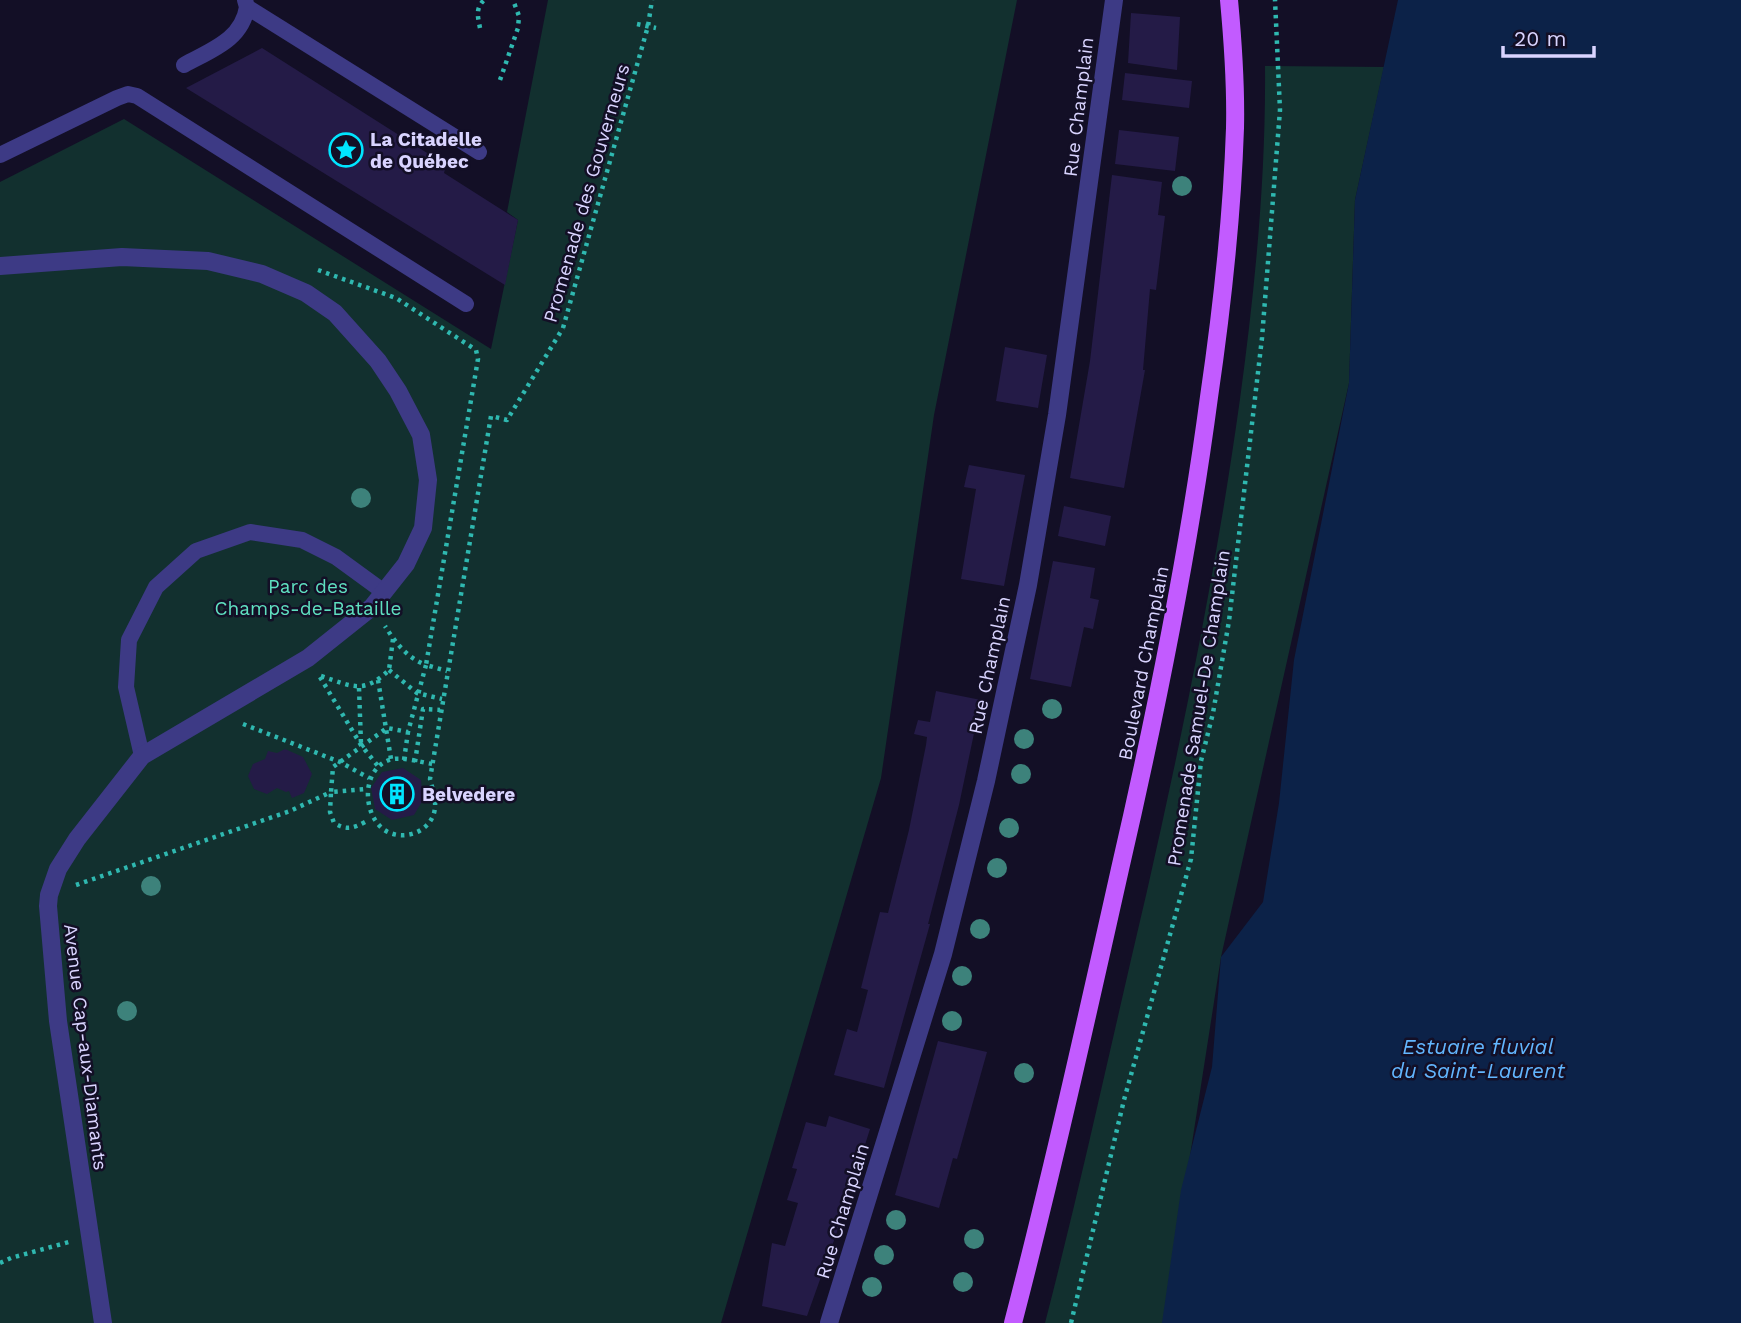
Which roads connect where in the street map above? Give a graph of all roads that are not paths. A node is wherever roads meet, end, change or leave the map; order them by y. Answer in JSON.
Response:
{"nodes":[{"id":1,"x":1114,"y":0,"type":"edge"},
{"id":2,"x":1230,"y":0,"type":"edge"},
{"id":3,"x":246,"y":4,"type":"edge"},
{"id":4,"x":184,"y":65,"type":"dead end"},
{"id":5,"x":480,"y":152,"type":"dead end"},
{"id":6,"x":0,"y":155,"type":"edge"},
{"id":7,"x":0,"y":267,"type":"edge"},
{"id":8,"x":466,"y":304,"type":"dead end"},
{"id":9,"x":384,"y":592,"type":"junction"},
{"id":10,"x":142,"y":756,"type":"junction"},
{"id":11,"x":103,"y":1323,"type":"edge"},
{"id":12,"x":829,"y":1323,"type":"edge"},
{"id":13,"x":1013,"y":1323,"type":"edge"}],
"edges":[{"from":1,"to":12,"type":"street","name":"Rue Champlain"},
{"from":2,"to":13,"type":"main road","name":"Boulevard Champlain"},
{"from":3,"to":4,"type":"lane"},
{"from":3,"to":5,"type":"lane"},
{"from":6,"to":8,"type":"lane"},
{"from":7,"to":9,"type":"street","name":"Avenue Cap-aux-Diamants"},
{"from":9,"to":10,"type":"street","name":"Avenue Cap-aux-Diamants"},
{"from":9,"to":10,"type":"lane"},
{"from":10,"to":11,"type":"street","name":"Avenue Cap-aux-Diamants"}]}
